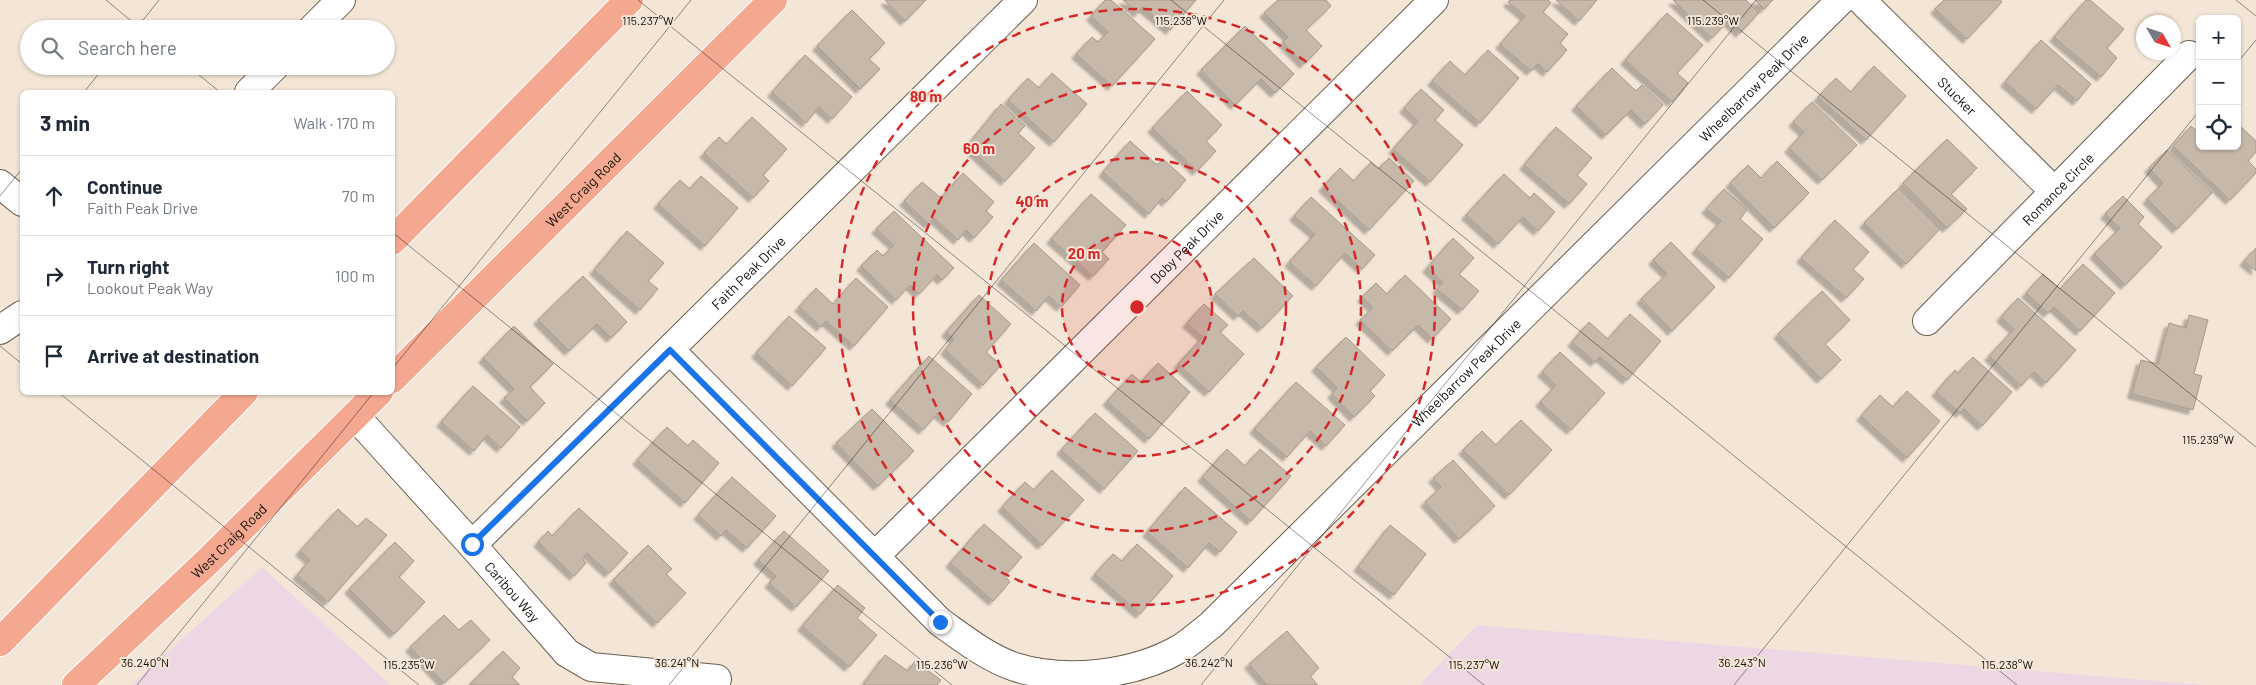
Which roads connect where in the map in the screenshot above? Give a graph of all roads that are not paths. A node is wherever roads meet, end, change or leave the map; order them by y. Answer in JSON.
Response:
{"nodes":[{"id":1,"x":341,"y":0,"type":"edge"},
{"id":2,"x":629,"y":0,"type":"edge"},
{"id":3,"x":773,"y":0,"type":"edge"},
{"id":4,"x":1023,"y":0,"type":"edge"},
{"id":5,"x":1434,"y":0,"type":"edge"},
{"id":6,"x":1841,"y":0,"type":"edge"},
{"id":7,"x":1861,"y":0,"type":"edge"},
{"id":8,"x":321,"y":20,"type":"edge"},
{"id":9,"x":2189,"y":55,"type":"dead end"},
{"id":10,"x":266,"y":75,"type":"edge"},
{"id":11,"x":251,"y":90,"type":"edge"},
{"id":12,"x":0,"y":184,"type":"edge"},
{"id":13,"x":2054,"y":191,"type":"junction"},
{"id":14,"x":20,"y":200,"type":"edge"},
{"id":15,"x":395,"y":238,"type":"edge"},
{"id":16,"x":20,"y":316,"type":"edge"},
{"id":17,"x":1927,"y":321,"type":"dead end"},
{"id":18,"x":0,"y":330,"type":"edge"},
{"id":19,"x":670,"y":350,"type":"junction"},
{"id":20,"x":395,"y":376,"type":"edge"},
{"id":21,"x":241,"y":395,"type":"edge"},
{"id":22,"x":376,"y":395,"type":"edge"},
{"id":23,"x":355,"y":416,"type":"junction"},
{"id":24,"x":472,"y":544,"type":"junction"},
{"id":25,"x":875,"y":556,"type":"junction"},
{"id":26,"x":0,"y":642,"type":"edge"},
{"id":27,"x":717,"y":679,"type":"dead end"},
{"id":28,"x":76,"y":685,"type":"edge"}],
"edges":[{"from":1,"to":8,"type":"street"},
{"from":2,"to":15,"type":"main road"},
{"from":3,"to":20,"type":"main road","name":"West Craig Road"},
{"from":4,"to":19,"type":"street","name":"Faith Peak Drive"},
{"from":5,"to":25,"type":"street","name":"Doby Peak Drive"},
{"from":6,"to":25,"type":"street","name":"Wheelbarrow Peak Drive"},
{"from":7,"to":13,"type":"street","name":"Stucker"},
{"from":9,"to":13,"type":"street","name":"Romance Circle"},
{"from":10,"to":11,"type":"street"},
{"from":12,"to":14,"type":"street"},
{"from":13,"to":17,"type":"street","name":"Romance Circle"},
{"from":16,"to":18,"type":"street"},
{"from":19,"to":24,"type":"street","name":"Faith Peak Drive"},
{"from":19,"to":25,"type":"street","name":"Wheelbarrow Peak Drive"},
{"from":21,"to":26,"type":"main road"},
{"from":22,"to":23,"type":"main road","name":"West Craig Road"},
{"from":23,"to":24,"type":"street","name":"Caribou Way"},
{"from":23,"to":28,"type":"main road","name":"West Craig Road"},
{"from":24,"to":27,"type":"street","name":"Caribou Way"}]}
